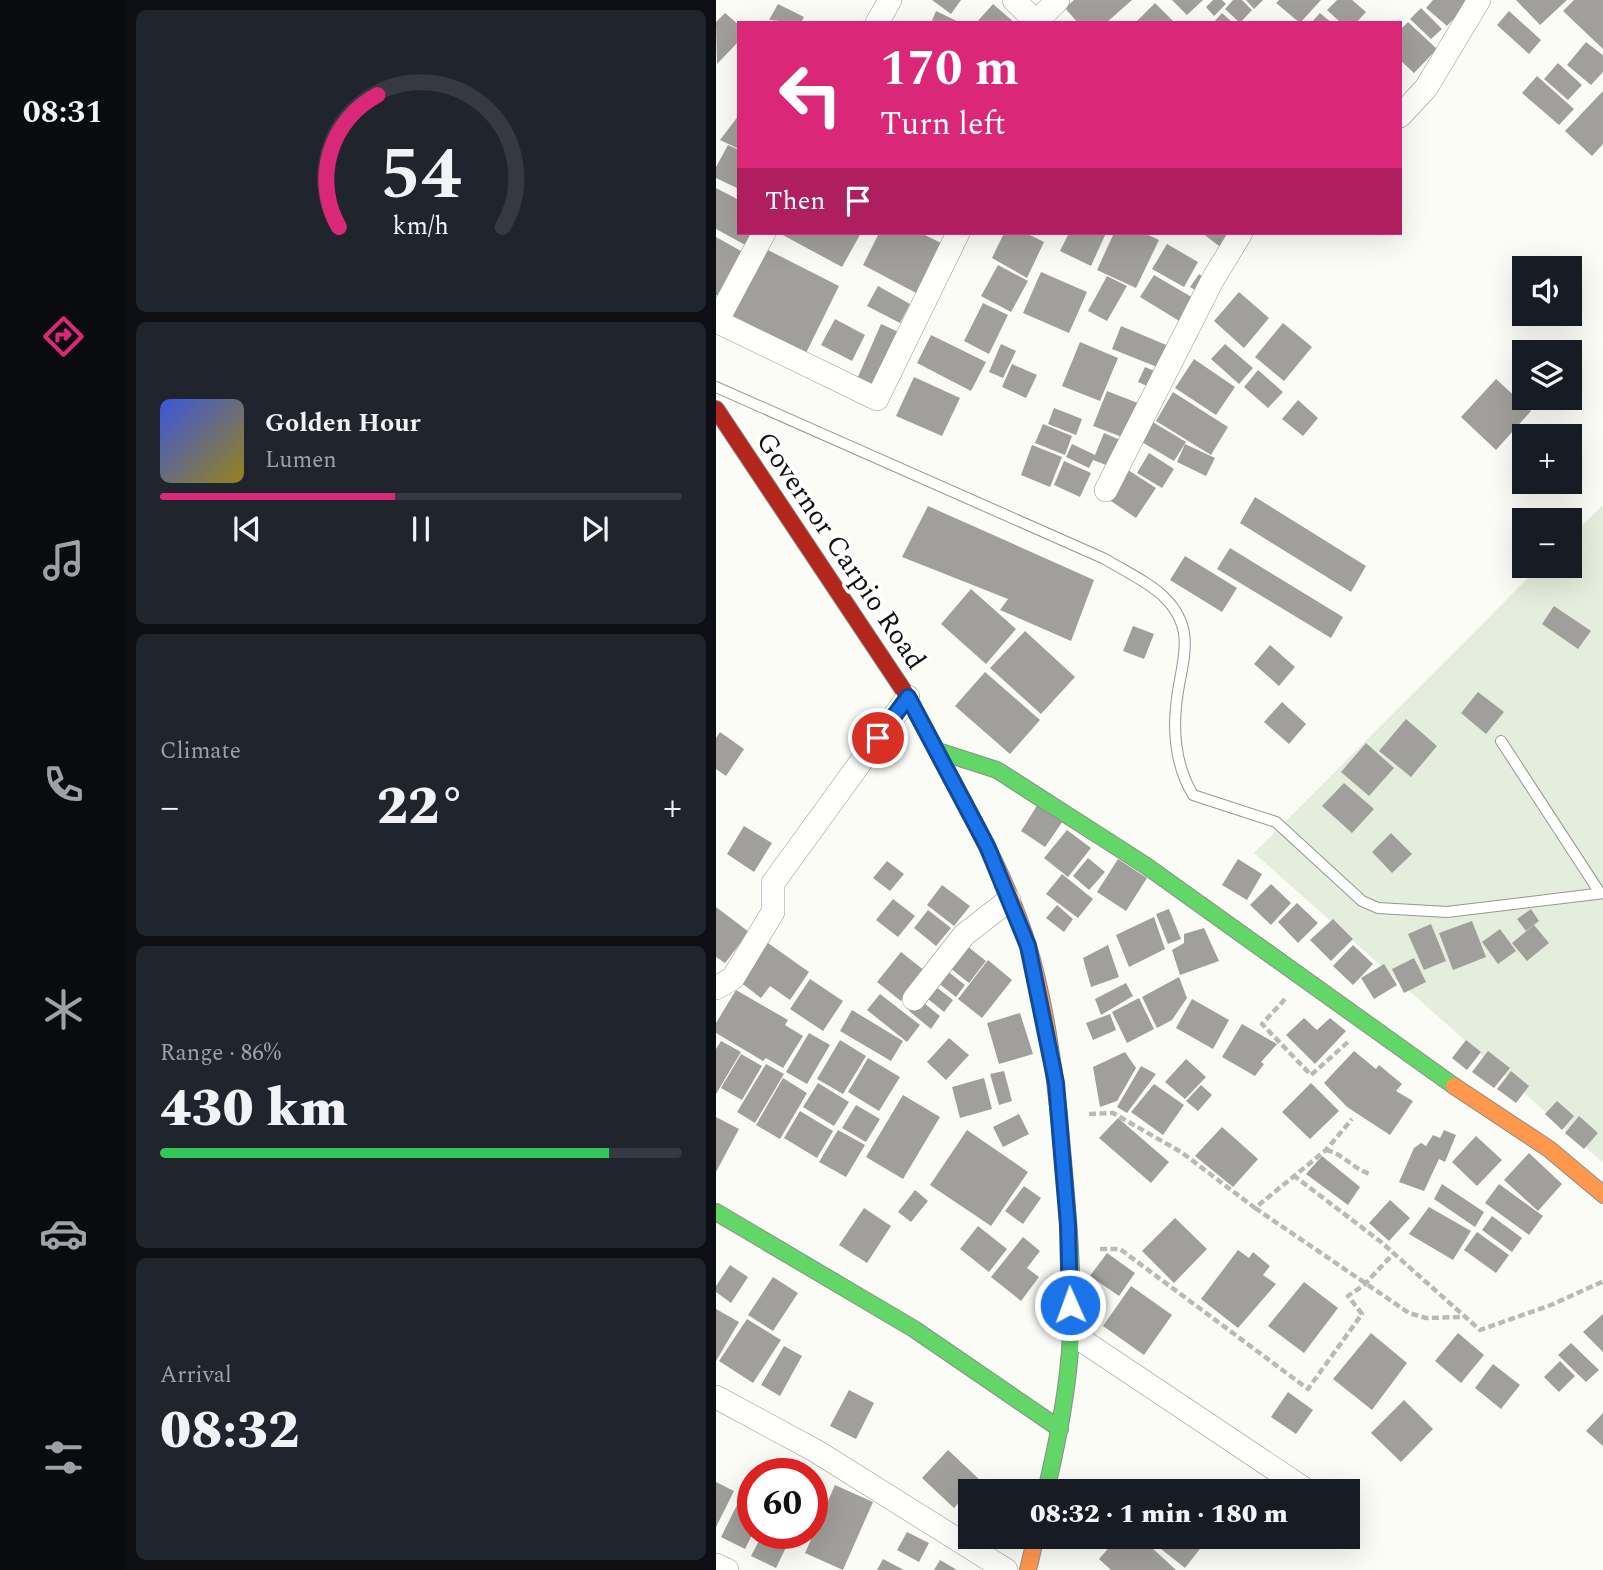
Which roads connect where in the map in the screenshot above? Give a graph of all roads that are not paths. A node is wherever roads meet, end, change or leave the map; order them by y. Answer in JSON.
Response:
{"nodes":[{"id":1,"x":890,"y":0,"type":"edge"},
{"id":2,"x":1014,"y":0,"type":"edge"},
{"id":3,"x":1058,"y":0,"type":"edge"},
{"id":4,"x":1479,"y":0,"type":"edge"},
{"id":5,"x":878,"y":21,"type":"edge"},
{"id":6,"x":1035,"y":21,"type":"edge"},
{"id":7,"x":1037,"y":21,"type":"edge"},
{"id":8,"x":1402,"y":114,"type":"edge"},
{"id":9,"x":763,"y":235,"type":"edge"},
{"id":10,"x":957,"y":235,"type":"edge"},
{"id":11,"x":1240,"y":235,"type":"edge"},
{"id":12,"x":717,"y":321,"type":"edge"},
{"id":13,"x":716,"y":387,"type":"edge"},
{"id":14,"x":716,"y":409,"type":"edge"},
{"id":15,"x":1106,"y":490,"type":"dead end"},
{"id":16,"x":908,"y":697,"type":"junction"},
{"id":17,"x":1501,"y":741,"type":"dead end"},
{"id":18,"x":938,"y":751,"type":"junction"},
{"id":19,"x":1602,"y":893,"type":"edge"},
{"id":20,"x":1009,"y":900,"type":"junction"},
{"id":21,"x":716,"y":988,"type":"edge"},
{"id":22,"x":914,"y":999,"type":"dead end"},
{"id":23,"x":1603,"y":1195,"type":"edge"},
{"id":24,"x":716,"y":1212,"type":"edge"},
{"id":25,"x":1071,"y":1333,"type":"junction"},
{"id":26,"x":716,"y":1397,"type":"edge"},
{"id":27,"x":1060,"y":1429,"type":"junction"},
{"id":28,"x":1049,"y":1479,"type":"edge"},
{"id":29,"x":1290,"y":1479,"type":"edge"},
{"id":30,"x":1033,"y":1549,"type":"edge"},
{"id":31,"x":716,"y":1565,"type":"edge"},
{"id":32,"x":728,"y":1570,"type":"edge"},
{"id":33,"x":1006,"y":1570,"type":"edge"},
{"id":34,"x":1028,"y":1570,"type":"edge"}],
"edges":[{"from":1,"to":5,"type":"street"},
{"from":2,"to":6,"type":"street"},
{"from":3,"to":7,"type":"street"},
{"from":4,"to":8,"type":"street"},
{"from":9,"to":12,"type":"street"},
{"from":10,"to":12,"type":"street"},
{"from":11,"to":15,"type":"street"},
{"from":13,"to":19,"type":"lane"},
{"from":14,"to":16,"type":"main road","name":"Governor Carpio Road"},
{"from":16,"to":18,"type":"main road","name":"Governor Carpio Road"},
{"from":16,"to":21,"type":"street"},
{"from":17,"to":19,"type":"lane"},
{"from":18,"to":20,"type":"main road","name":"Governor Carpio Road"},
{"from":18,"to":23,"type":"main road"},
{"from":20,"to":22,"type":"street"},
{"from":20,"to":25,"type":"main road","name":"Governor Carpio Road"},
{"from":24,"to":27,"type":"main road"},
{"from":25,"to":27,"type":"main road","name":"Governor Carpio Road"},
{"from":25,"to":29,"type":"street"},
{"from":26,"to":33,"type":"street"},
{"from":27,"to":28,"type":"main road","name":"Governor Carpio Road"},
{"from":30,"to":34,"type":"main road"},
{"from":31,"to":32,"type":"street"}]}
